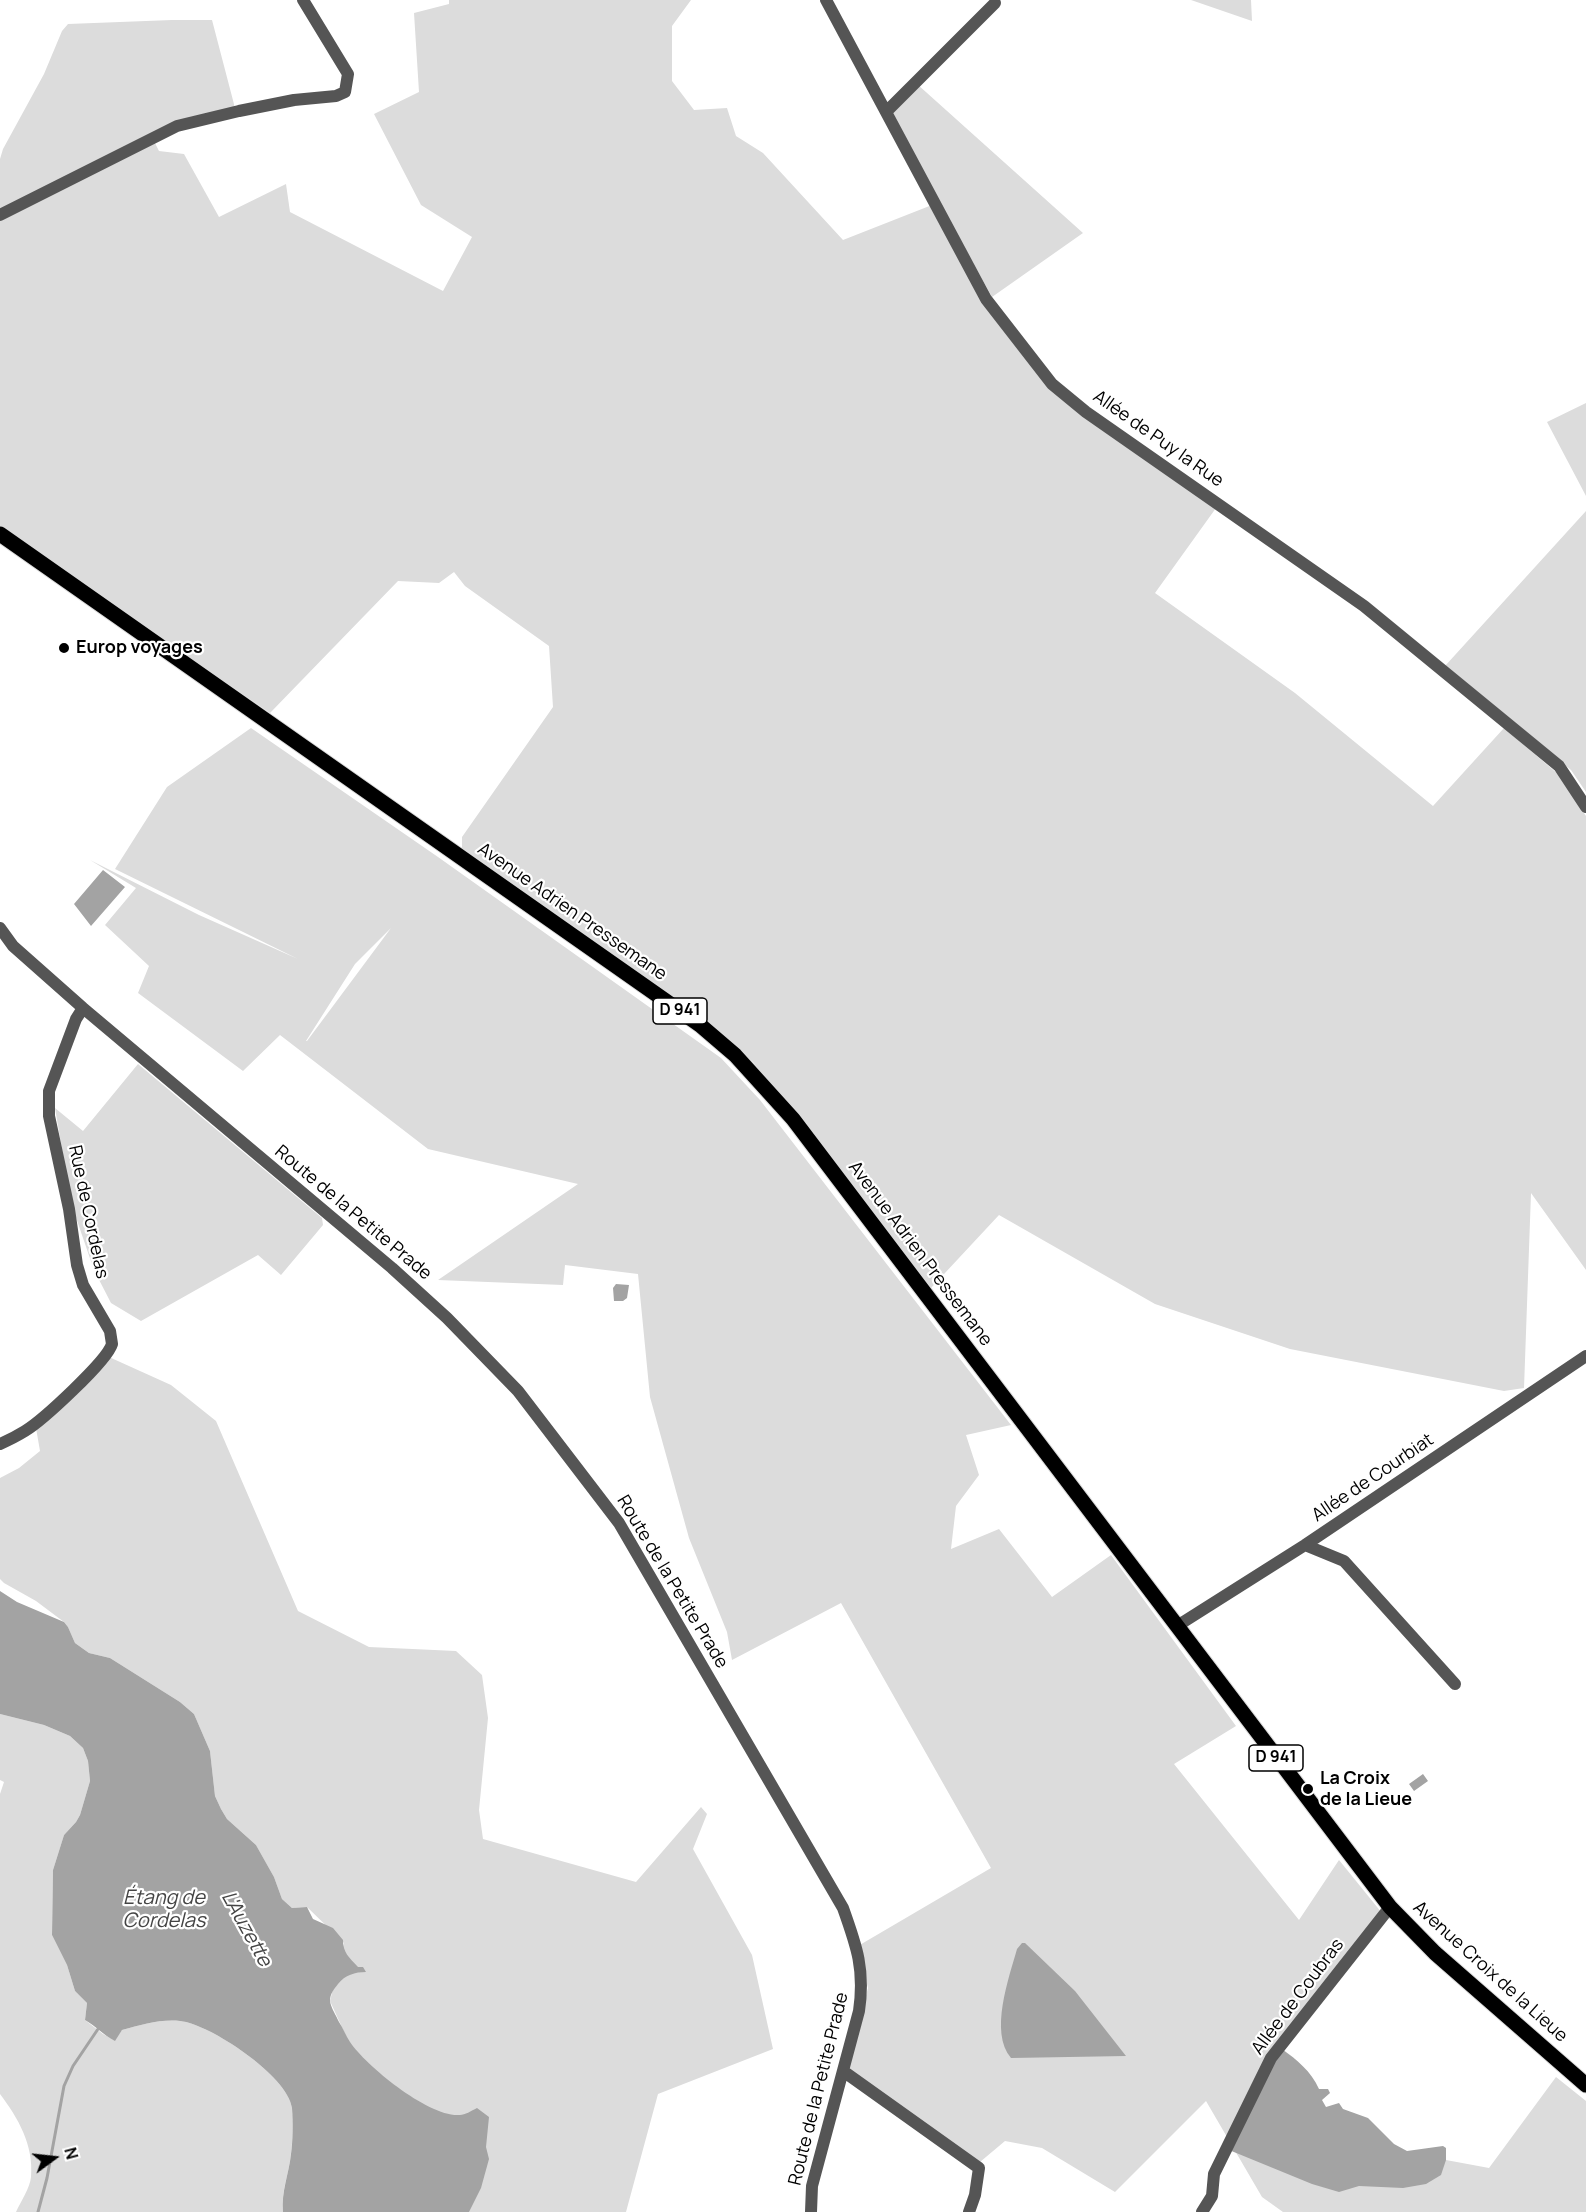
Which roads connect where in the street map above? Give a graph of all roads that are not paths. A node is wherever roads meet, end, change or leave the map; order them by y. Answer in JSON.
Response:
{"nodes":[{"id":1,"x":303,"y":0,"type":"edge"},
{"id":2,"x":826,"y":0,"type":"edge"},
{"id":3,"x":995,"y":3,"type":"dead end"},
{"id":4,"x":887,"y":111,"type":"junction"},
{"id":5,"x":0,"y":215,"type":"edge"},
{"id":6,"x":0,"y":534,"type":"edge"},
{"id":7,"x":1586,"y":807,"type":"edge"},
{"id":8,"x":0,"y":928,"type":"edge"},
{"id":9,"x":83,"y":1008,"type":"junction"},
{"id":10,"x":1586,"y":1356,"type":"edge"},
{"id":11,"x":0,"y":1444,"type":"edge"},
{"id":12,"x":1305,"y":1545,"type":"junction"},
{"id":13,"x":1177,"y":1626,"type":"junction"},
{"id":14,"x":1455,"y":1684,"type":"dead end"},
{"id":15,"x":1390,"y":1907,"type":"junction"},
{"id":16,"x":843,"y":2071,"type":"junction"},
{"id":17,"x":1586,"y":2085,"type":"edge"},
{"id":18,"x":811,"y":2212,"type":"edge"},
{"id":19,"x":969,"y":2212,"type":"edge"},
{"id":20,"x":1202,"y":2212,"type":"edge"}],
"edges":[{"from":1,"to":5,"type":"street"},
{"from":2,"to":4,"type":"street","name":"Allée de Puy la Rue"},
{"from":3,"to":4,"type":"street"},
{"from":4,"to":7,"type":"street","name":"Allée de Puy la Rue"},
{"from":6,"to":13,"type":"main road","name":"Avenue Adrien Pressemane","number":"D 941"},
{"from":8,"to":9,"type":"street","name":"Route de la Petite Prade"},
{"from":9,"to":11,"type":"street","name":"Rue de Cordelas"},
{"from":9,"to":16,"type":"street","name":"Route de la Petite Prade"},
{"from":10,"to":12,"type":"street","name":"Allée de Courbiat"},
{"from":12,"to":13,"type":"street","name":"Allée de Courbiat"},
{"from":12,"to":14,"type":"street"},
{"from":13,"to":15,"type":"main road","name":"Avenue Croix de la Lieue","number":"D 941"},
{"from":15,"to":17,"type":"main road","name":"Avenue Croix de la Lieue","number":"D 941"},
{"from":15,"to":20,"type":"street","name":"Allée de Coubras"},
{"from":16,"to":18,"type":"street","name":"Route de la Petite Prade"},
{"from":16,"to":19,"type":"street"}]}
